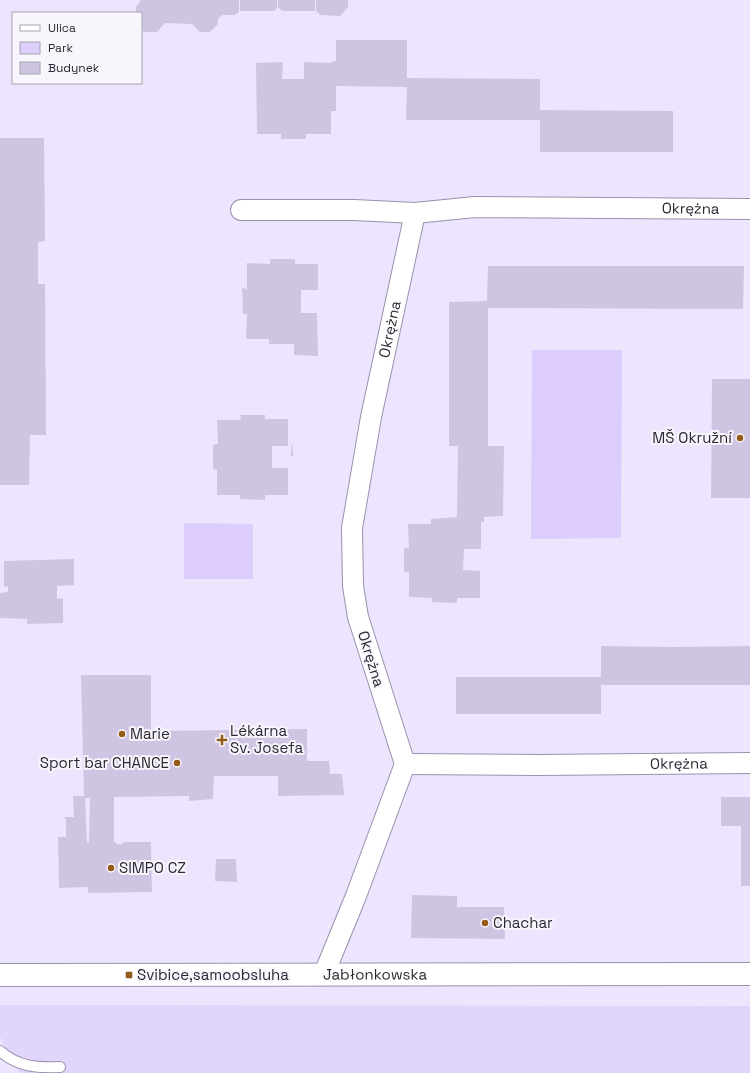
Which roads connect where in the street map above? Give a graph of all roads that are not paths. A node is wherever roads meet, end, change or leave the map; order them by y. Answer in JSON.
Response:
{"nodes":[{"id":1,"x":241,"y":210,"type":"dead end"},
{"id":2,"x":750,"y":210,"type":"edge"},
{"id":3,"x":415,"y":213,"type":"junction"},
{"id":4,"x":405,"y":764,"type":"junction"},
{"id":5,"x":750,"y":764,"type":"edge"},
{"id":6,"x":324,"y":974,"type":"junction"},
{"id":7,"x":750,"y":974,"type":"edge"},
{"id":8,"x":0,"y":975,"type":"edge"},
{"id":9,"x":0,"y":1051,"type":"edge"},
{"id":10,"x":60,"y":1067,"type":"dead end"}],
"edges":[{"from":1,"to":3,"type":"street","name":"Okrężna"},
{"from":2,"to":3,"type":"street","name":"Okrężna"},
{"from":3,"to":4,"type":"street","name":"Okrężna"},
{"from":4,"to":5,"type":"street","name":"Okrężna"},
{"from":4,"to":6,"type":"street"},
{"from":6,"to":7,"type":"main road","name":"Jabłonkowska"},
{"from":6,"to":8,"type":"main road","name":"Jabłonkowska"},
{"from":9,"to":10,"type":"lane"}]}
